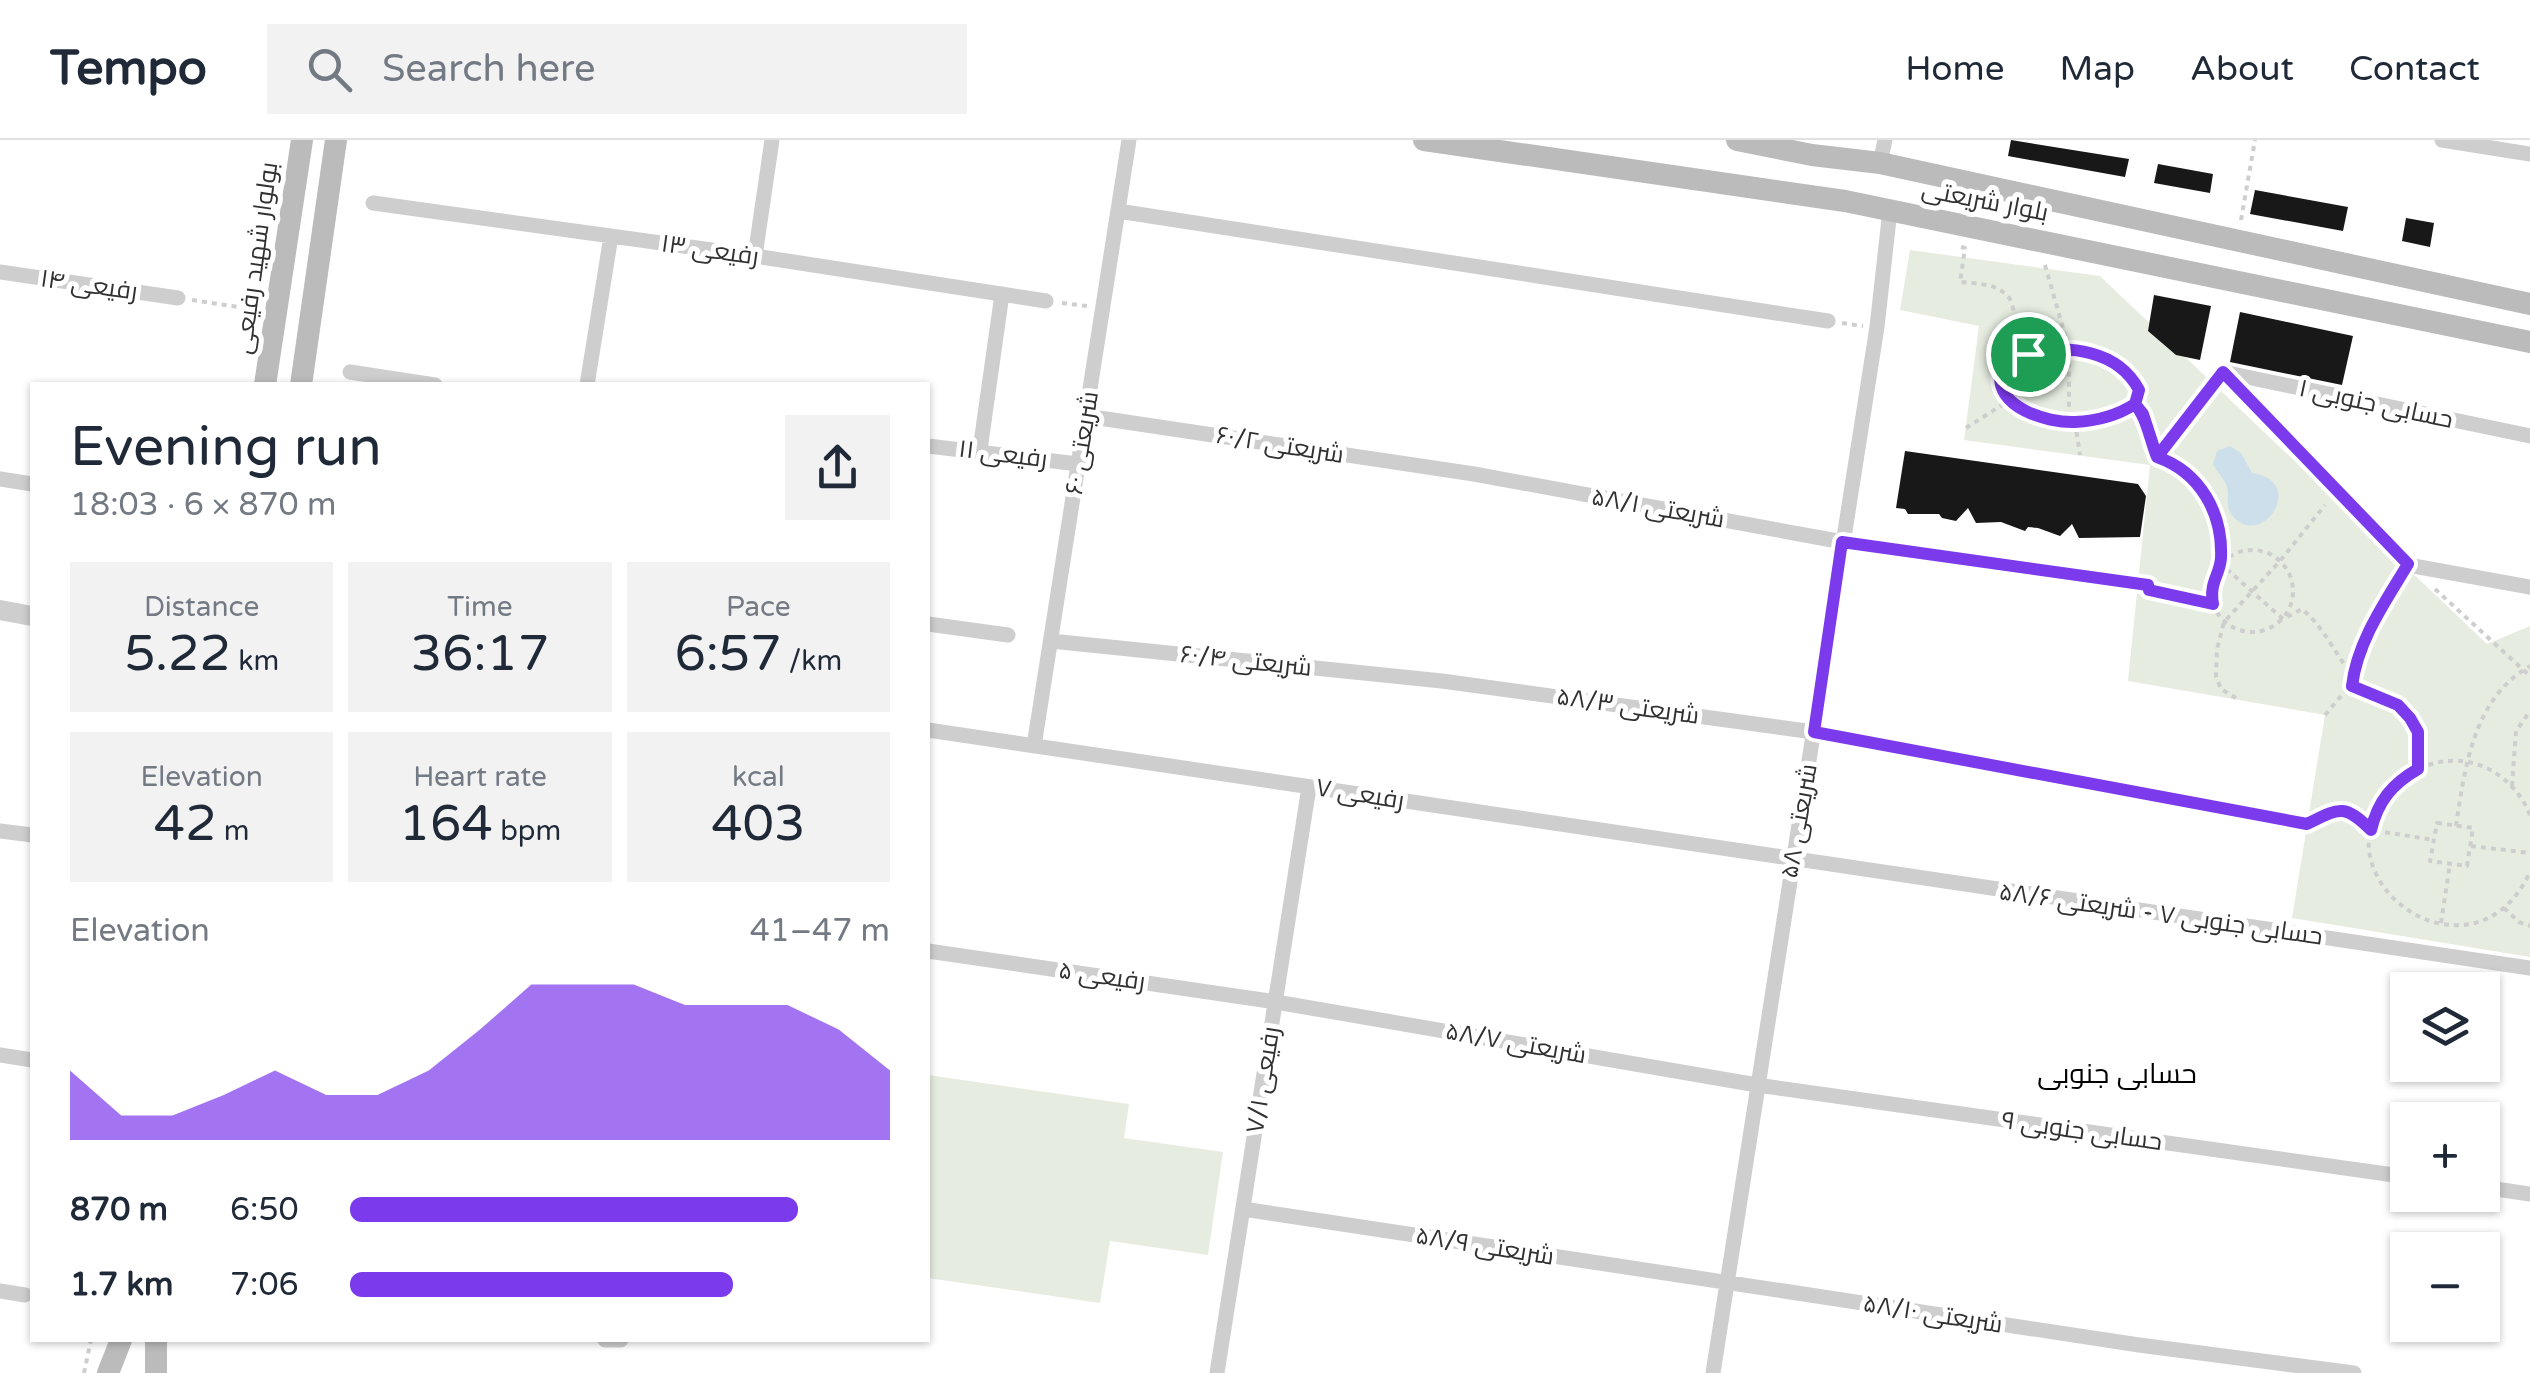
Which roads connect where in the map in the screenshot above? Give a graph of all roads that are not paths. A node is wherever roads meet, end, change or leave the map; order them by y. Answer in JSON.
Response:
{"nodes":[{"id":1,"x":302,"y":140,"type":"edge"},
{"id":2,"x":336,"y":140,"type":"edge"},
{"id":3,"x":772,"y":140,"type":"edge"},
{"id":4,"x":1129,"y":140,"type":"edge"},
{"id":5,"x":1424,"y":140,"type":"edge"},
{"id":6,"x":1737,"y":140,"type":"edge"},
{"id":7,"x":2442,"y":140,"type":"edge"},
{"id":8,"x":1882,"y":152,"type":"edge"},
{"id":9,"x":2530,"y":154,"type":"edge"},
{"id":10,"x":373,"y":203,"type":"dead end"},
{"id":11,"x":1890,"y":210,"type":"junction"},
{"id":12,"x":1118,"y":211,"type":"junction"},
{"id":13,"x":612,"y":236,"type":"junction"},
{"id":14,"x":754,"y":256,"type":"junction"},
{"id":15,"x":0,"y":272,"type":"edge"},
{"id":16,"x":1002,"y":294,"type":"junction"},
{"id":17,"x":178,"y":298,"type":"road end"},
{"id":18,"x":1046,"y":301,"type":"road end"},
{"id":19,"x":2530,"y":304,"type":"edge"},
{"id":20,"x":1828,"y":321,"type":"road end"},
{"id":21,"x":2530,"y":342,"type":"edge"},
{"id":22,"x":350,"y":372,"type":"dead end"},
{"id":23,"x":265,"y":382,"type":"edge"},
{"id":24,"x":301,"y":382,"type":"edge"},
{"id":25,"x":415,"y":382,"type":"edge"},
{"id":26,"x":588,"y":382,"type":"edge"},
{"id":27,"x":1086,"y":416,"type":"junction"},
{"id":28,"x":2530,"y":436,"type":"edge"},
{"id":29,"x":930,"y":446,"type":"edge"},
{"id":30,"x":980,"y":450,"type":"junction"},
{"id":31,"x":1078,"y":464,"type":"junction"},
{"id":32,"x":1474,"y":474,"type":"joint"},
{"id":33,"x":0,"y":479,"type":"edge"},
{"id":34,"x":30,"y":484,"type":"edge"},
{"id":35,"x":1842,"y":542,"type":"junction"},
{"id":36,"x":2112,"y":580,"type":"road end"},
{"id":37,"x":2530,"y":587,"type":"edge"},
{"id":38,"x":0,"y":610,"type":"edge"},
{"id":39,"x":30,"y":616,"type":"edge"},
{"id":40,"x":930,"y":624,"type":"edge"},
{"id":41,"x":1008,"y":635,"type":"dead end"},
{"id":42,"x":1051,"y":641,"type":"junction"},
{"id":43,"x":1442,"y":681,"type":"joint"},
{"id":44,"x":930,"y":730,"type":"edge"},
{"id":45,"x":1814,"y":732,"type":"junction"},
{"id":46,"x":1034,"y":746,"type":"junction"},
{"id":47,"x":1309,"y":787,"type":"junction"},
{"id":48,"x":2307,"y":824,"type":"road end"},
{"id":49,"x":0,"y":831,"type":"edge"},
{"id":50,"x":30,"y":836,"type":"edge"},
{"id":51,"x":1792,"y":859,"type":"junction"},
{"id":52,"x":930,"y":951,"type":"edge"},
{"id":53,"x":2530,"y":968,"type":"edge"},
{"id":54,"x":1276,"y":1002,"type":"junction"},
{"id":55,"x":0,"y":1055,"type":"edge"},
{"id":56,"x":30,"y":1060,"type":"edge"},
{"id":57,"x":1757,"y":1085,"type":"junction"},
{"id":58,"x":2390,"y":1174,"type":"edge"},
{"id":59,"x":2500,"y":1190,"type":"edge"},
{"id":60,"x":2530,"y":1194,"type":"edge"},
{"id":61,"x":1243,"y":1210,"type":"junction"},
{"id":62,"x":1727,"y":1283,"type":"junction"},
{"id":63,"x":0,"y":1292,"type":"edge"},
{"id":64,"x":25,"y":1295,"type":"dead end"},
{"id":65,"x":119,"y":1342,"type":"edge"},
{"id":66,"x":156,"y":1342,"type":"edge"},
{"id":67,"x":108,"y":1373,"type":"edge"},
{"id":68,"x":156,"y":1373,"type":"edge"},
{"id":69,"x":1217,"y":1373,"type":"edge"},
{"id":70,"x":1713,"y":1373,"type":"edge"},
{"id":71,"x":2354,"y":1373,"type":"edge"}],
"edges":[{"from":1,"to":23,"type":"main road","name":"بولوار شهید رفیعی"},
{"from":2,"to":24,"type":"main road"},
{"from":3,"to":14,"type":"street"},
{"from":4,"to":12,"type":"street","name":"شریعتی ۶۰"},
{"from":5,"to":11,"type":"main road","name":"بلوار شریعتی"},
{"from":6,"to":8,"type":"main road","name":"بلوار شریعتی"},
{"from":7,"to":9,"type":"street"},
{"from":8,"to":19,"type":"main road","name":"بلوار شریعتی"},
{"from":10,"to":13,"type":"street","name":"رفیعی ۱۳"},
{"from":11,"to":21,"type":"main road","name":"بلوار شریعتی"},
{"from":11,"to":35,"type":"street","name":"شریعتی ۵۸"},
{"from":12,"to":20,"type":"street"},
{"from":12,"to":27,"type":"street","name":"شریعتی ۶۰"},
{"from":13,"to":14,"type":"street","name":"رفیعی ۱۳"},
{"from":13,"to":26,"type":"street"},
{"from":14,"to":16,"type":"street","name":"رفیعی ۱۳"},
{"from":15,"to":17,"type":"street","name":"رفیعی ۱۴"},
{"from":16,"to":18,"type":"street","name":"رفیعی ۱۳"},
{"from":16,"to":30,"type":"street"},
{"from":22,"to":25,"type":"street"},
{"from":27,"to":31,"type":"street","name":"شریعتی ۶۰"},
{"from":27,"to":32,"type":"street","name":"شریعتی ۶۰/۲"},
{"from":28,"to":37,"type":"street","name":"حسابی جنوبی ۱"},
{"from":29,"to":30,"type":"street","name":"رفیعی ۱۱"},
{"from":30,"to":31,"type":"street","name":"رفیعی ۱۱"},
{"from":31,"to":42,"type":"street","name":"شریعتی ۶۰"},
{"from":32,"to":35,"type":"street","name":"شریعتی ۵۸/۱"},
{"from":33,"to":34,"type":"street"},
{"from":35,"to":36,"type":"street","name":"شریعتی ۵۸/۱"},
{"from":35,"to":45,"type":"street","name":"شریعتی ۵۸"},
{"from":38,"to":39,"type":"street"},
{"from":40,"to":41,"type":"street"},
{"from":42,"to":43,"type":"street","name":"شریعتی ۶۰/۴"},
{"from":42,"to":46,"type":"street","name":"شریعتی ۶۰"},
{"from":43,"to":45,"type":"street","name":"شریعتی ۵۸/۳"},
{"from":44,"to":46,"type":"street","name":"رفیعی ۷"},
{"from":45,"to":48,"type":"street","name":"شریعتی ۵۸/۳"},
{"from":45,"to":51,"type":"street","name":"شریعتی ۵۸"},
{"from":46,"to":47,"type":"street","name":"رفیعی ۷"},
{"from":47,"to":51,"type":"street","name":"رفیعی ۷"},
{"from":47,"to":54,"type":"street","name":"رفیعی ۷/۱"},
{"from":49,"to":50,"type":"street"},
{"from":51,"to":53,"type":"street","name":"حسابی جنوبی ۷ - شریعتی ۵۸/۶"},
{"from":51,"to":57,"type":"street","name":"شریعتی ۵۸"},
{"from":52,"to":54,"type":"street","name":"رفیعی ۵"},
{"from":54,"to":57,"type":"street","name":"شریعتی ۵۸/۷"},
{"from":54,"to":61,"type":"street","name":"رفیعی ۷/۱"},
{"from":55,"to":56,"type":"street"},
{"from":57,"to":58,"type":"street","name":"حسابی جنوبی ۹"},
{"from":57,"to":62,"type":"street","name":"شریعتی ۵۸"},
{"from":59,"to":60,"type":"street"},
{"from":61,"to":62,"type":"street","name":"شریعتی ۵۸/۹"},
{"from":61,"to":69,"type":"street","name":"رفیعی ۷/۱"},
{"from":62,"to":70,"type":"street","name":"شریعتی ۵۸"},
{"from":62,"to":71,"type":"street","name":"شریعتی ۵۸/۱۰"},
{"from":63,"to":64,"type":"street"},
{"from":65,"to":67,"type":"main road"},
{"from":66,"to":68,"type":"main road"}]}
